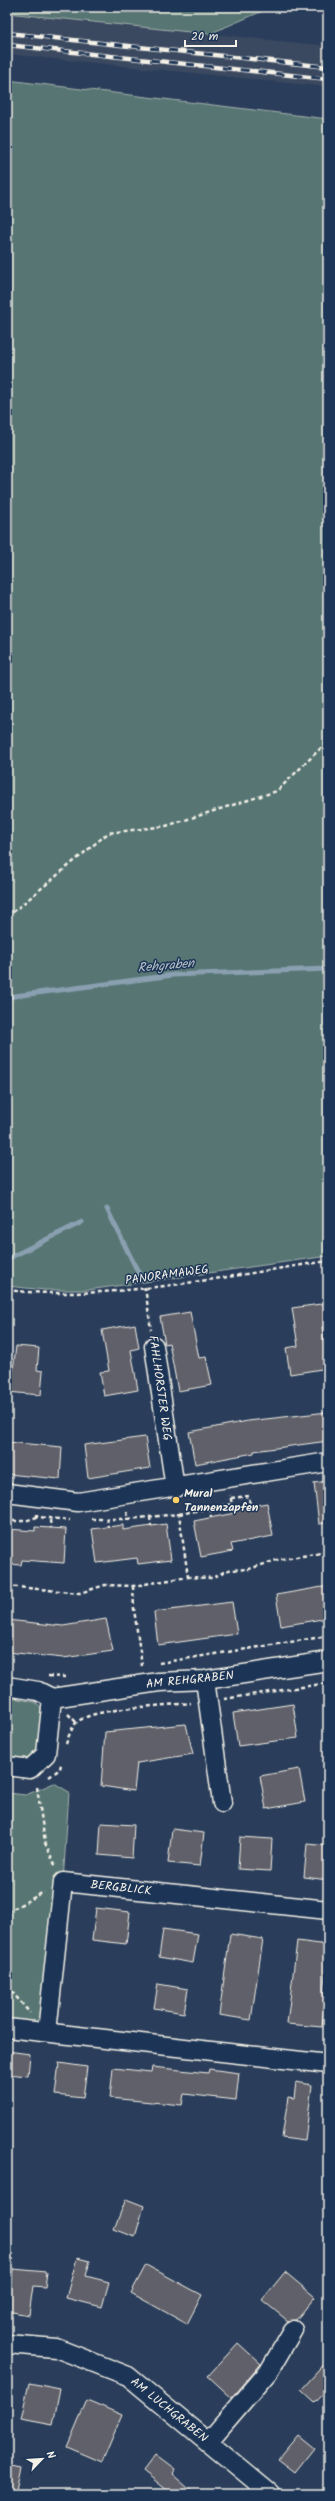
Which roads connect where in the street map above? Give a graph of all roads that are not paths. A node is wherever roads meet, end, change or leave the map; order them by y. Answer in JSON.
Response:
{"nodes":[{"id":1,"x":154,"y":1346,"type":"road end"},
{"id":2,"x":328,"y":1462,"type":"edge"},
{"id":3,"x":175,"y":1488,"type":"junction"},
{"id":4,"x":7,"y":1493,"type":"edge"},
{"id":5,"x":328,"y":1661,"type":"edge"},
{"id":6,"x":205,"y":1680,"type":"junction"},
{"id":7,"x":7,"y":1686,"type":"edge"},
{"id":8,"x":52,"y":1698,"type":"junction"},
{"id":9,"x":7,"y":1766,"type":"edge"},
{"id":10,"x":222,"y":1803,"type":"dead end"},
{"id":11,"x":328,"y":1910,"type":"edge"},
{"id":12,"x":7,"y":2028,"type":"edge"},
{"id":13,"x":47,"y":2032,"type":"junction"},
{"id":14,"x":328,"y":2064,"type":"edge"},
{"id":15,"x":293,"y":2330,"type":"dead end"},
{"id":16,"x":7,"y":2344,"type":"edge"},
{"id":17,"x":208,"y":2442,"type":"junction"},
{"id":18,"x":271,"y":2494,"type":"edge"}],
"edges":[{"from":1,"to":3,"type":"street","name":"FAHLHORSTER WEG"},
{"from":2,"to":3,"type":"street"},
{"from":3,"to":4,"type":"street"},
{"from":5,"to":6,"type":"street","name":"AM REHGRABEN"},
{"from":6,"to":8,"type":"street","name":"AM REHGRABEN"},
{"from":6,"to":10,"type":"street"},
{"from":7,"to":8,"type":"street"},
{"from":8,"to":9,"type":"street"},
{"from":11,"to":13,"type":"street","name":"BERGBLICK"},
{"from":12,"to":13,"type":"street"},
{"from":13,"to":14,"type":"street"},
{"from":15,"to":17,"type":"street"},
{"from":16,"to":17,"type":"street","name":"AM LUCHGRABEN"},
{"from":17,"to":18,"type":"street","name":"AM LUCHGRABEN"}]}
